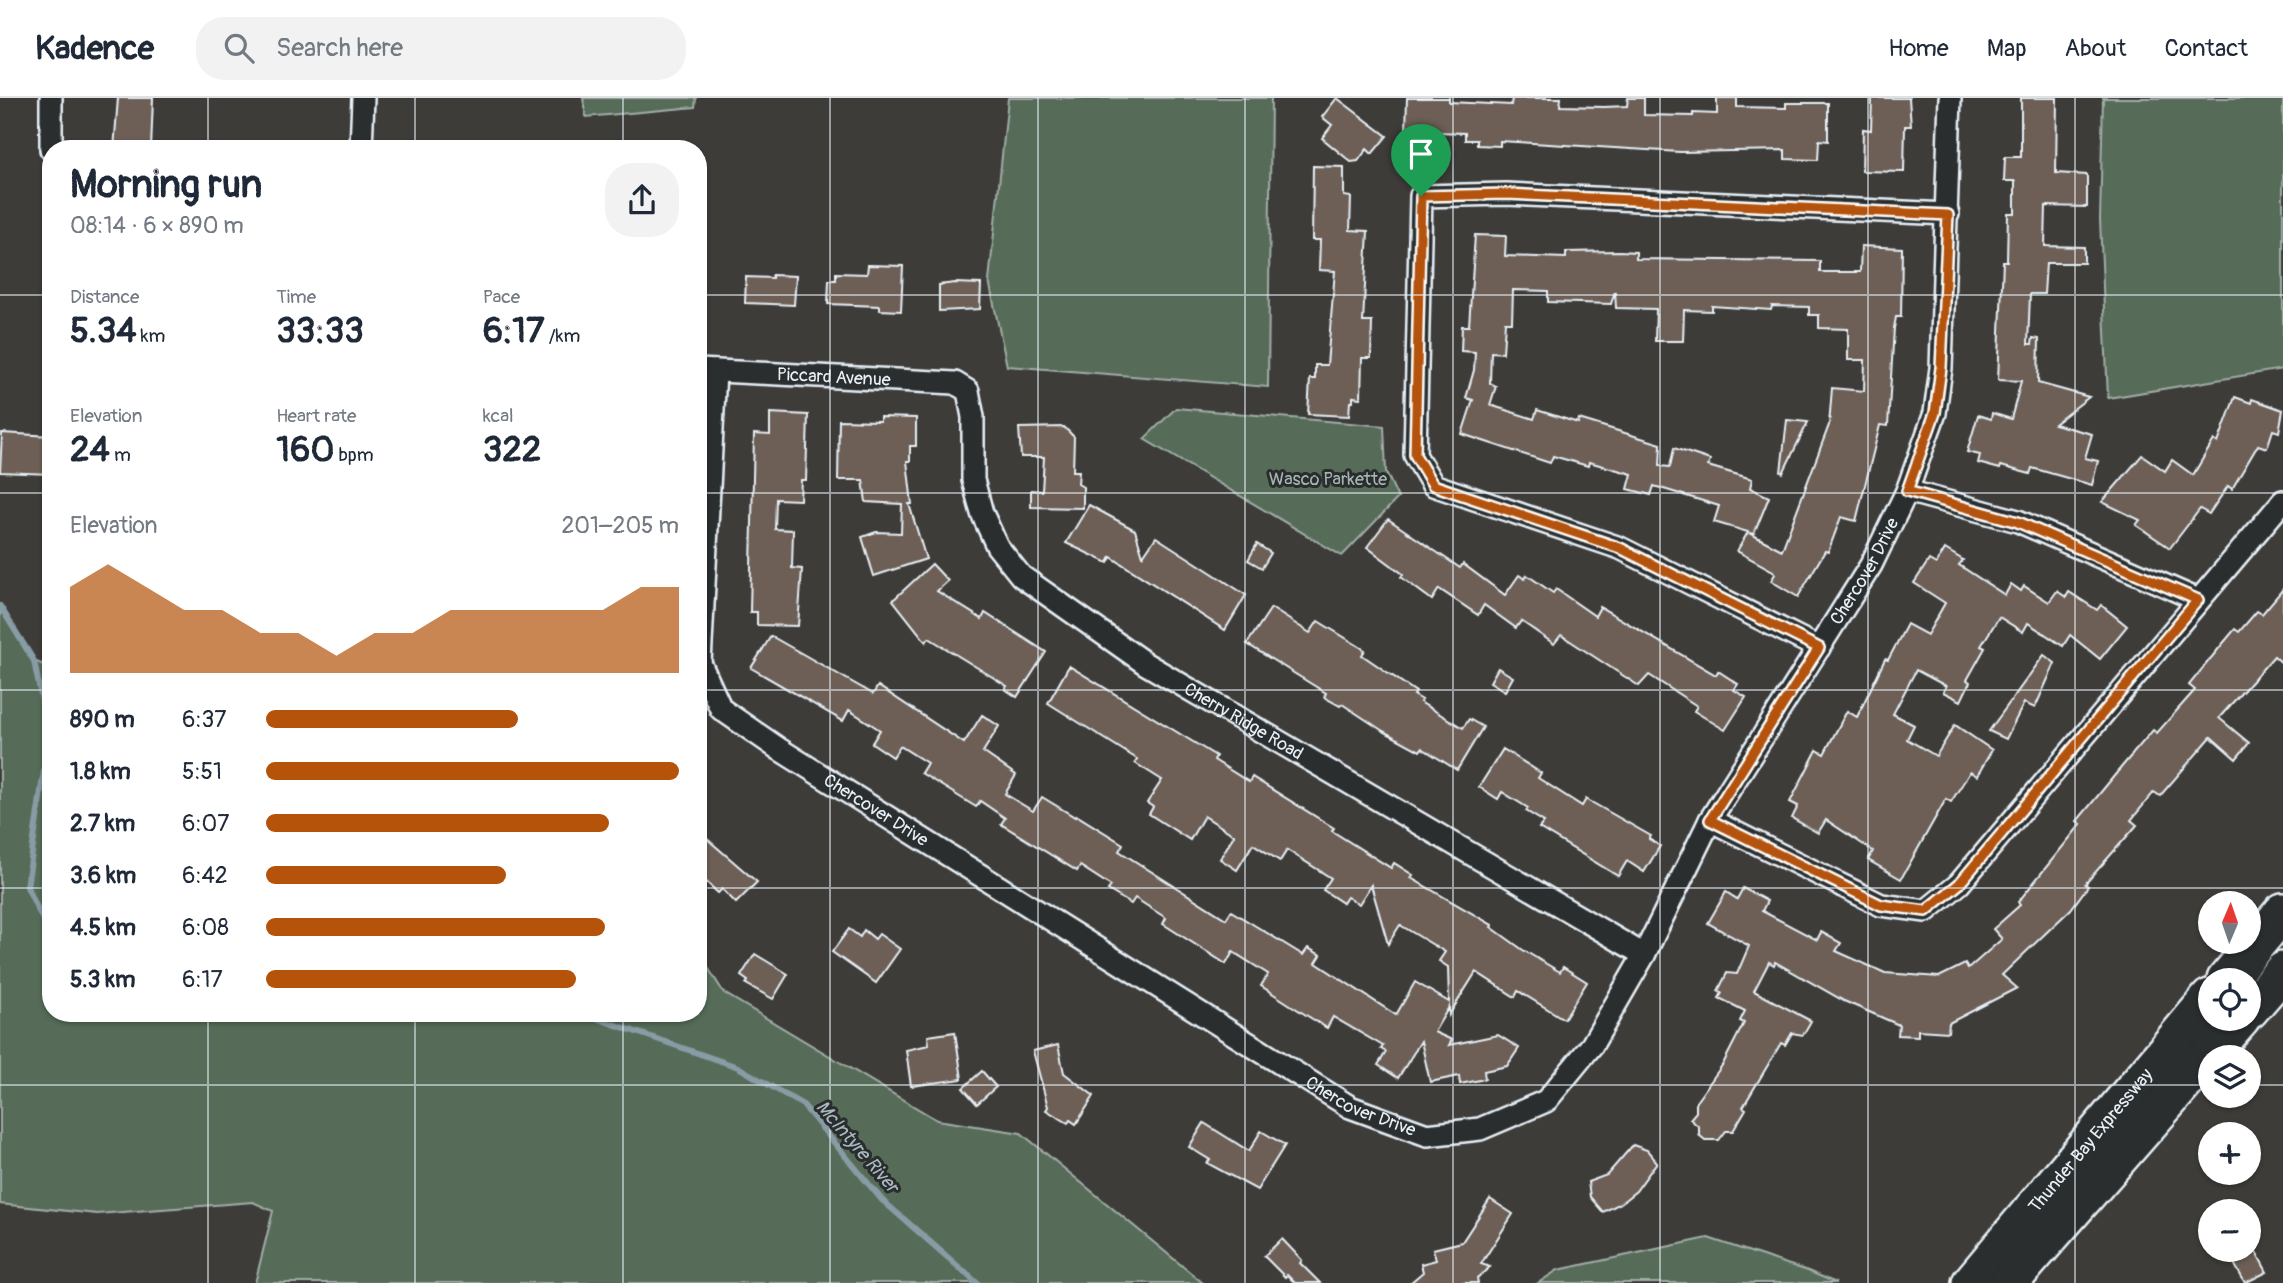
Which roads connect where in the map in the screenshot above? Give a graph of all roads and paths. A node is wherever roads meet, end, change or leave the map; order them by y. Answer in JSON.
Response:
{"nodes":[{"id":1,"x":51,"y":98,"type":"edge"},
{"id":2,"x":363,"y":98,"type":"edge"},
{"id":3,"x":1950,"y":98,"type":"edge"},
{"id":4,"x":51,"y":140,"type":"edge"},
{"id":5,"x":361,"y":140,"type":"edge"},
{"id":6,"x":1948,"y":215,"type":"junction"},
{"id":7,"x":707,"y":370,"type":"edge"},
{"id":8,"x":968,"y":391,"type":"joint"},
{"id":9,"x":1907,"y":491,"type":"junction"},
{"id":10,"x":2283,"y":501,"type":"edge"},
{"id":11,"x":2198,"y":600,"type":"junction"},
{"id":12,"x":1819,"y":648,"type":"junction"},
{"id":13,"x":707,"y":678,"type":"edge"},
{"id":14,"x":1710,"y":820,"type":"junction"},
{"id":15,"x":2283,"y":912,"type":"edge"},
{"id":16,"x":1643,"y":955,"type":"junction"},
{"id":17,"x":2236,"y":968,"type":"edge"},
{"id":18,"x":2283,"y":971,"type":"edge"},
{"id":19,"x":2261,"y":996,"type":"edge"},
{"id":20,"x":2198,"y":1012,"type":"edge"},
{"id":21,"x":2230,"y":1031,"type":"edge"},
{"id":22,"x":1971,"y":1283,"type":"edge"},
{"id":23,"x":2010,"y":1283,"type":"edge"}],
"edges":[{"from":1,"to":4,"type":"street"},
{"from":2,"to":5,"type":"street"},
{"from":3,"to":6,"type":"street","name":"Chercover Drive"},
{"from":6,"to":9,"type":"street","name":"Chercover Drive"},
{"from":6,"to":12,"type":"street"},
{"from":7,"to":8,"type":"street","name":"Piccard Avenue"},
{"from":8,"to":16,"type":"street","name":"Cherry Ridge Road"},
{"from":9,"to":11,"type":"street"},
{"from":9,"to":12,"type":"street","name":"Chercover Drive"},
{"from":10,"to":11,"type":"street"},
{"from":11,"to":14,"type":"street"},
{"from":12,"to":14,"type":"street","name":"Chercover Drive"},
{"from":13,"to":16,"type":"street","name":"Chercover Drive"},
{"from":14,"to":16,"type":"street","name":"Chercover Drive"},
{"from":15,"to":17,"type":"highway"},
{"from":18,"to":19,"type":"highway"},
{"from":20,"to":22,"type":"highway","name":"Thunder Bay Expressway"},
{"from":21,"to":23,"type":"highway","name":"Thunder Bay Expressway"}]}
